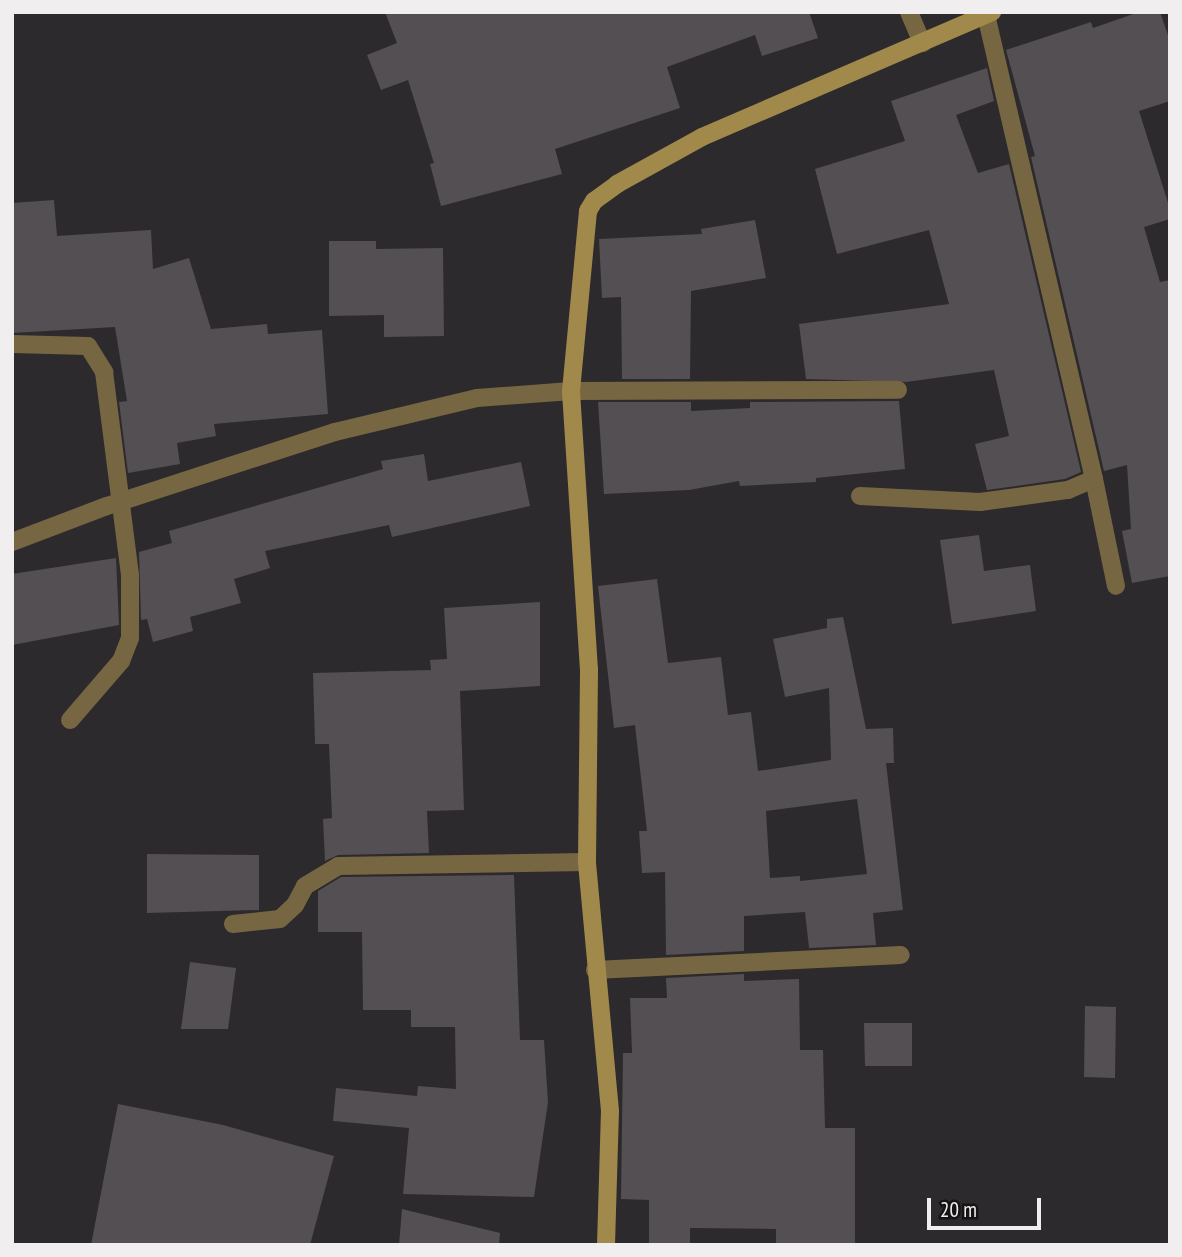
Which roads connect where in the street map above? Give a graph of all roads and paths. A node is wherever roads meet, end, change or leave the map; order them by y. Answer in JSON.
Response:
{"nodes":[{"id":1,"x":909,"y":12,"type":"edge"},
{"id":2,"x":989,"y":13,"type":"edge"},
{"id":3,"x":922,"y":43,"type":"junction"},
{"id":4,"x":12,"y":344,"type":"edge"},
{"id":5,"x":898,"y":390,"type":"dead end"},
{"id":6,"x":572,"y":391,"type":"junction"},
{"id":7,"x":1094,"y":479,"type":"junction"},
{"id":8,"x":860,"y":496,"type":"dead end"},
{"id":9,"x":122,"y":501,"type":"junction"},
{"id":10,"x":12,"y":542,"type":"edge"},
{"id":11,"x":1116,"y":586,"type":"dead end"},
{"id":12,"x":70,"y":720,"type":"dead end"},
{"id":13,"x":587,"y":862,"type":"junction"},
{"id":14,"x":233,"y":925,"type":"dead end"},
{"id":15,"x":901,"y":956,"type":"dead end"},
{"id":16,"x":595,"y":970,"type":"junction"},
{"id":17,"x":606,"y":1245,"type":"edge"}],
"edges":[{"from":1,"to":3,"type":"street"},
{"from":2,"to":3,"type":"main road"},
{"from":2,"to":7,"type":"street"},
{"from":3,"to":6,"type":"main road"},
{"from":4,"to":9,"type":"street"},
{"from":5,"to":6,"type":"street"},
{"from":6,"to":9,"type":"street"},
{"from":6,"to":13,"type":"main road"},
{"from":7,"to":8,"type":"street"},
{"from":7,"to":11,"type":"street"},
{"from":9,"to":10,"type":"street"},
{"from":9,"to":12,"type":"street"},
{"from":13,"to":14,"type":"street"},
{"from":13,"to":16,"type":"main road"},
{"from":15,"to":16,"type":"street"},
{"from":16,"to":17,"type":"main road"}]}
